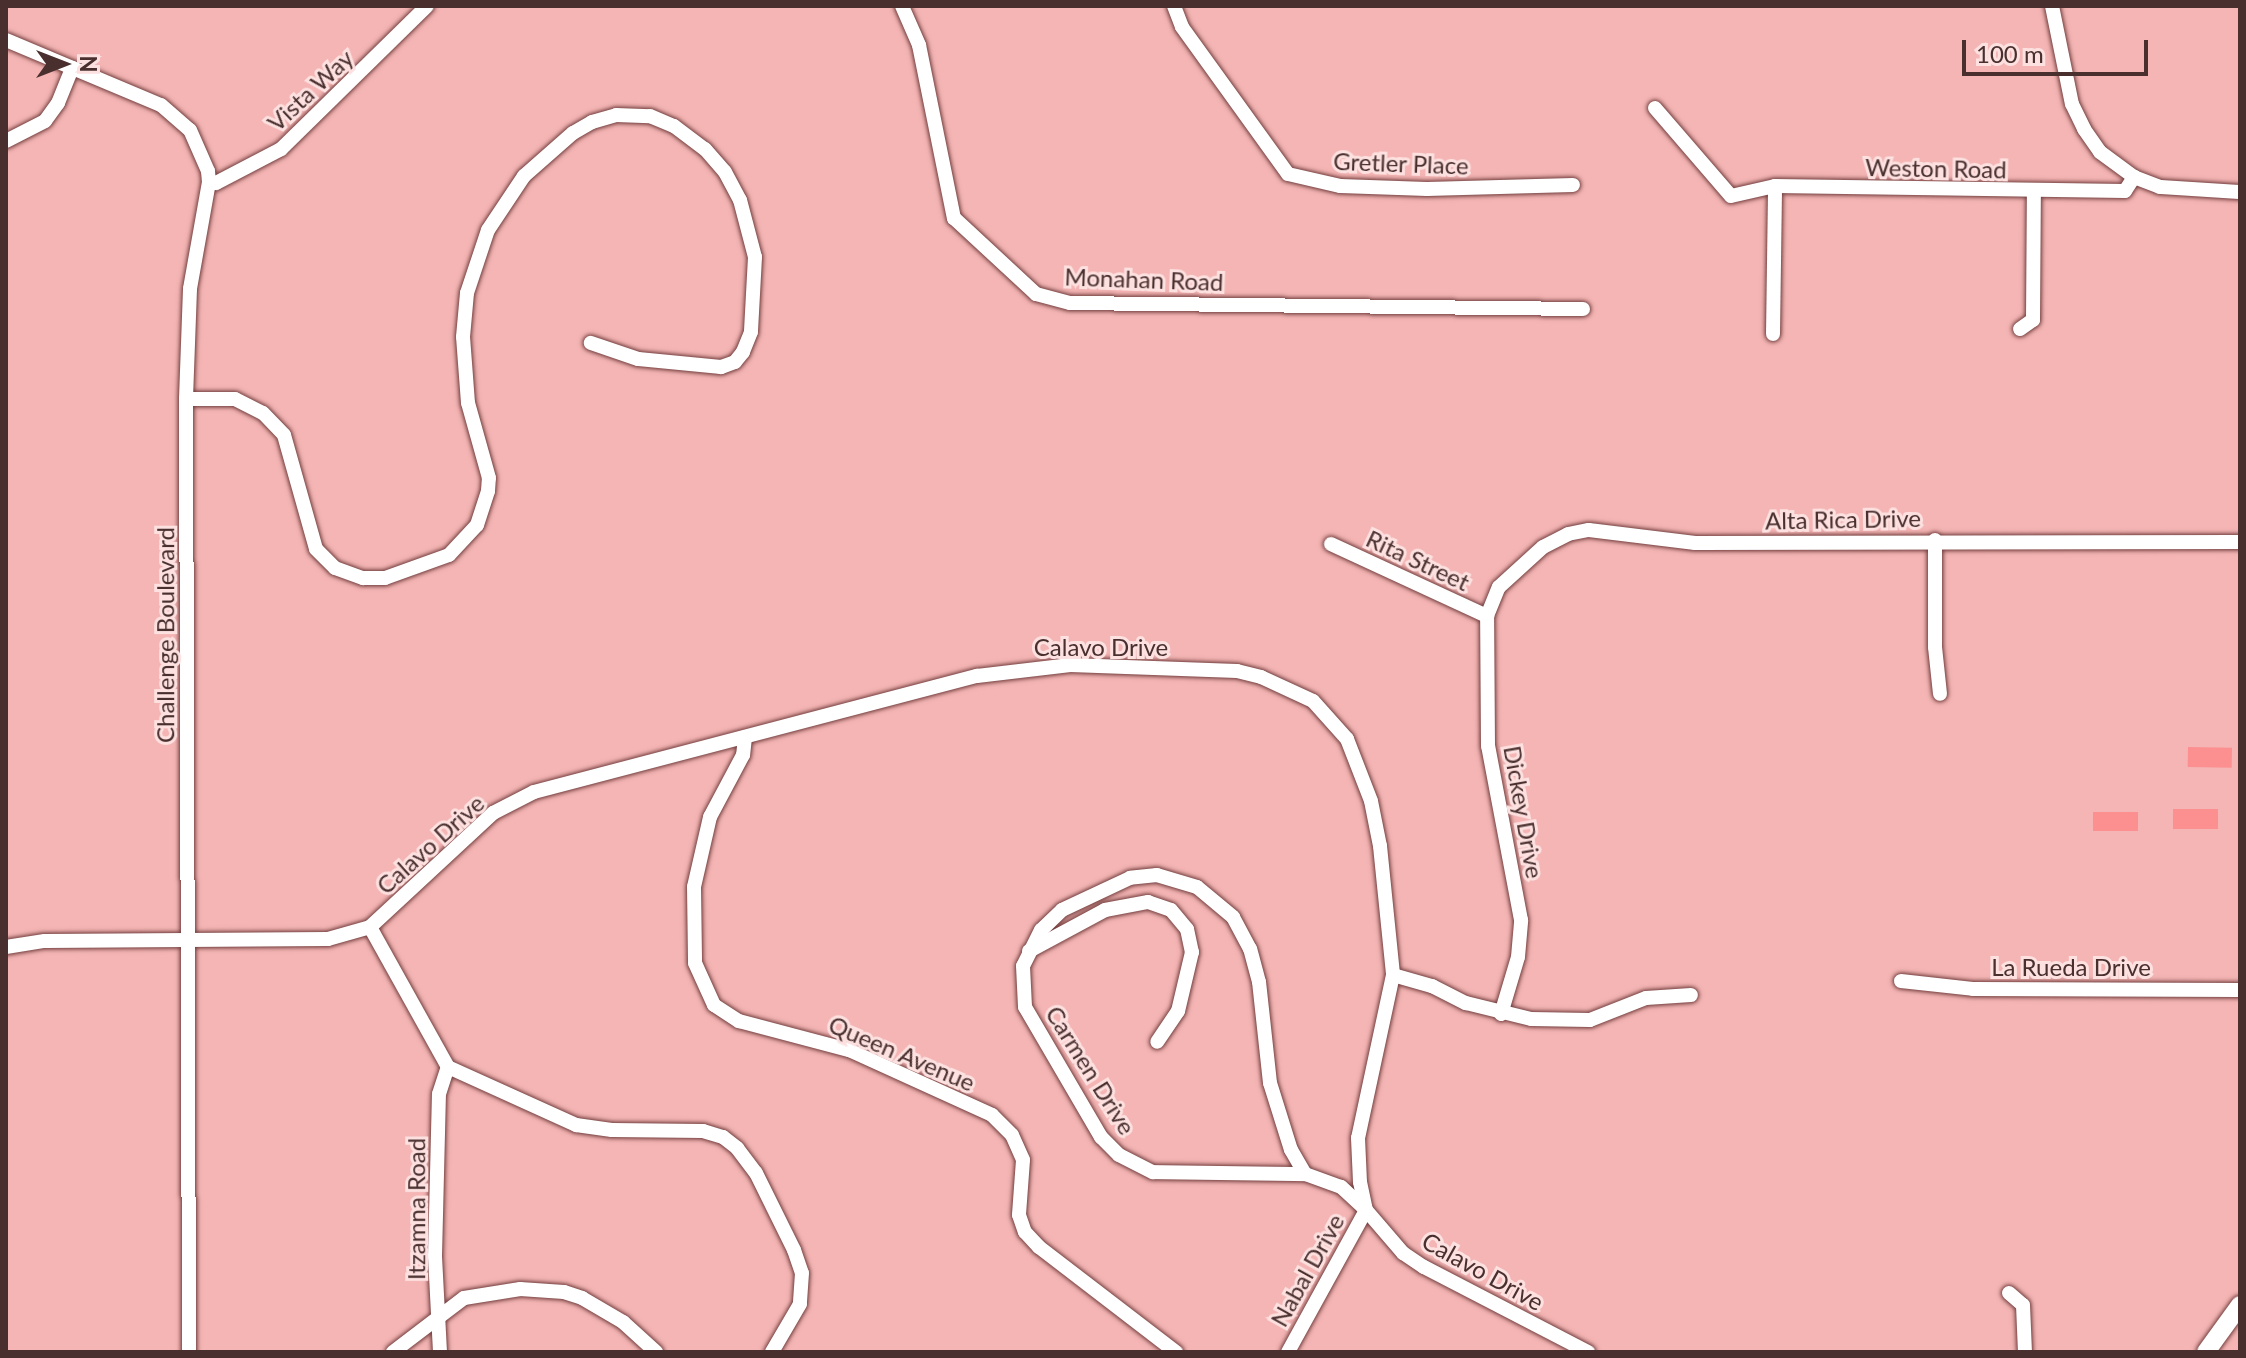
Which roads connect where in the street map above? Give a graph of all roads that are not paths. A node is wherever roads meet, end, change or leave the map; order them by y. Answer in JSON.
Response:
{"nodes":[{"id":1,"x":427,"y":6,"type":"edge"},
{"id":2,"x":902,"y":6,"type":"edge"},
{"id":3,"x":1174,"y":6,"type":"edge"},
{"id":4,"x":2052,"y":6,"type":"edge"},
{"id":5,"x":6,"y":40,"type":"edge"},
{"id":6,"x":72,"y":68,"type":"junction"},
{"id":7,"x":1655,"y":108,"type":"dead end"},
{"id":8,"x":6,"y":141,"type":"edge"},
{"id":9,"x":2134,"y":177,"type":"junction"},
{"id":10,"x":209,"y":182,"type":"junction"},
{"id":11,"x":1573,"y":185,"type":"dead end"},
{"id":12,"x":1775,"y":186,"type":"junction"},
{"id":13,"x":2034,"y":191,"type":"junction"},
{"id":14,"x":2240,"y":192,"type":"edge"},
{"id":15,"x":1583,"y":309,"type":"dead end"},
{"id":16,"x":2020,"y":329,"type":"dead end"},
{"id":17,"x":1773,"y":334,"type":"dead end"},
{"id":18,"x":591,"y":343,"type":"dead end"},
{"id":19,"x":186,"y":399,"type":"junction"},
{"id":20,"x":1935,"y":540,"type":"junction"},
{"id":21,"x":2240,"y":542,"type":"edge"},
{"id":22,"x":1331,"y":544,"type":"dead end"},
{"id":23,"x":1487,"y":616,"type":"junction"},
{"id":24,"x":1940,"y":694,"type":"dead end"},
{"id":25,"x":745,"y":737,"type":"junction"},
{"id":26,"x":370,"y":927,"type":"junction"},
{"id":27,"x":189,"y":942,"type":"junction"},
{"id":28,"x":6,"y":947,"type":"edge"},
{"id":29,"x":1028,"y":951,"type":"junction"},
{"id":30,"x":1393,"y":975,"type":"junction"},
{"id":31,"x":1901,"y":981,"type":"dead end"},
{"id":32,"x":2240,"y":990,"type":"edge"},
{"id":33,"x":1691,"y":995,"type":"dead end"},
{"id":34,"x":1501,"y":1014,"type":"junction"},
{"id":35,"x":1157,"y":1042,"type":"dead end"},
{"id":36,"x":448,"y":1067,"type":"junction"},
{"id":37,"x":1305,"y":1174,"type":"junction"},
{"id":38,"x":1366,"y":1210,"type":"junction"},
{"id":39,"x":2009,"y":1293,"type":"dead end"},
{"id":40,"x":2240,"y":1305,"type":"edge"},
{"id":41,"x":439,"y":1316,"type":"junction"},
{"id":42,"x":189,"y":1352,"type":"edge"},
{"id":43,"x":393,"y":1352,"type":"edge"},
{"id":44,"x":440,"y":1352,"type":"edge"},
{"id":45,"x":656,"y":1352,"type":"edge"},
{"id":46,"x":772,"y":1352,"type":"edge"},
{"id":47,"x":1176,"y":1352,"type":"edge"},
{"id":48,"x":1288,"y":1352,"type":"edge"},
{"id":49,"x":1586,"y":1352,"type":"edge"},
{"id":50,"x":2025,"y":1352,"type":"edge"},
{"id":51,"x":2206,"y":1352,"type":"edge"}],
"edges":[{"from":1,"to":10,"type":"street","name":"Vista Way"},
{"from":2,"to":15,"type":"street","name":"Monahan Road"},
{"from":3,"to":11,"type":"street","name":"Gretler Place"},
{"from":4,"to":9,"type":"street"},
{"from":5,"to":6,"type":"street","name":"Challenge Boulevard"},
{"from":6,"to":8,"type":"street"},
{"from":6,"to":10,"type":"street","name":"Challenge Boulevard"},
{"from":7,"to":12,"type":"street","name":"Weston Road"},
{"from":9,"to":13,"type":"street","name":"Weston Road"},
{"from":9,"to":14,"type":"street"},
{"from":10,"to":19,"type":"street","name":"Challenge Boulevard"},
{"from":12,"to":13,"type":"street","name":"Weston Road"},
{"from":12,"to":17,"type":"street"},
{"from":13,"to":16,"type":"street"},
{"from":18,"to":19,"type":"street"},
{"from":19,"to":27,"type":"street","name":"Challenge Boulevard"},
{"from":20,"to":21,"type":"street","name":"Alta Rica Drive"},
{"from":20,"to":23,"type":"street","name":"Alta Rica Drive"},
{"from":20,"to":24,"type":"street"},
{"from":22,"to":23,"type":"street","name":"Rita Street"},
{"from":23,"to":34,"type":"street","name":"Dickey Drive"},
{"from":25,"to":26,"type":"street","name":"Calavo Drive"},
{"from":25,"to":30,"type":"street","name":"Calavo Drive"},
{"from":25,"to":47,"type":"street","name":"Queen Avenue"},
{"from":26,"to":27,"type":"street","name":"Calavo Drive"},
{"from":26,"to":36,"type":"street"},
{"from":27,"to":28,"type":"street","name":"Calavo Drive"},
{"from":27,"to":42,"type":"street","name":"Challenge Boulevard"},
{"from":29,"to":35,"type":"street"},
{"from":29,"to":37,"type":"street","name":"Carmen Drive"},
{"from":29,"to":37,"type":"street","name":"Carmen Drive"},
{"from":30,"to":34,"type":"street"},
{"from":30,"to":38,"type":"street","name":"Calavo Drive"},
{"from":31,"to":32,"type":"street","name":"La Rueda Drive"},
{"from":33,"to":34,"type":"street"},
{"from":36,"to":41,"type":"street","name":"Itzamna Road"},
{"from":36,"to":46,"type":"street"},
{"from":37,"to":38,"type":"street","name":"Carmen Drive"},
{"from":38,"to":48,"type":"street","name":"Nabal Drive"},
{"from":38,"to":49,"type":"street","name":"Calavo Drive"},
{"from":39,"to":50,"type":"street"},
{"from":40,"to":51,"type":"main road"},
{"from":41,"to":43,"type":"street"},
{"from":41,"to":44,"type":"street","name":"Itzamna Road"},
{"from":41,"to":45,"type":"street"}]}
